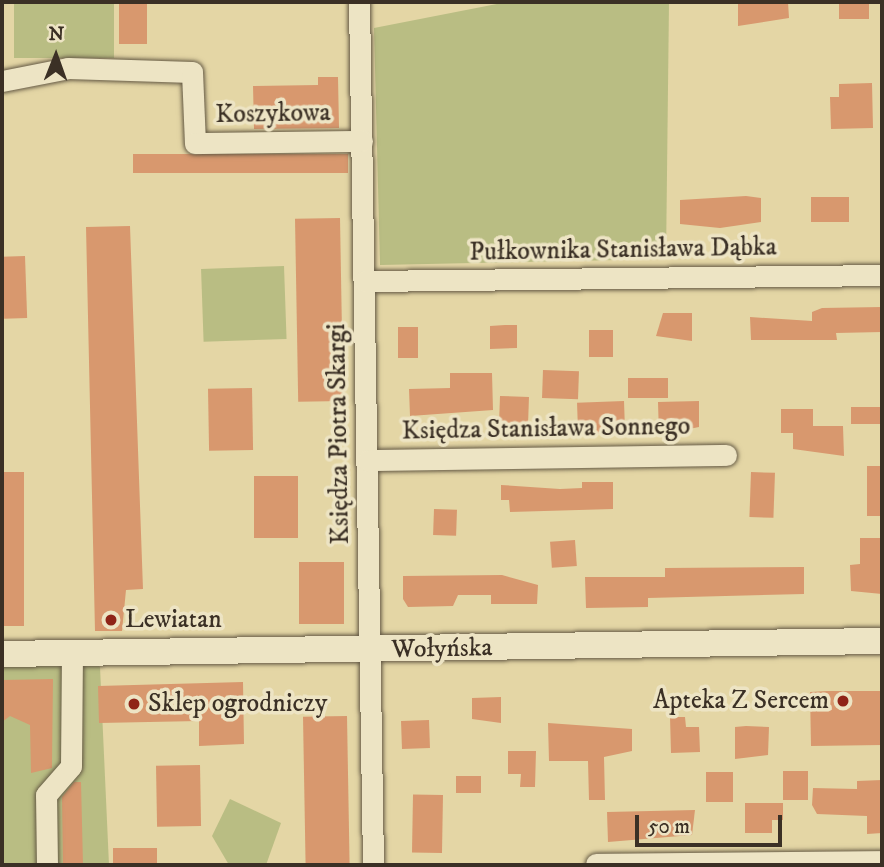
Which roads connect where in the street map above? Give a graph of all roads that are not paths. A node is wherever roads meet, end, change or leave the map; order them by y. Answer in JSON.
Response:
{"nodes":[{"id":1,"x":359,"y":2,"type":"edge"},
{"id":2,"x":2,"y":81,"type":"edge"},
{"id":3,"x":362,"y":141,"type":"junction"},
{"id":4,"x":882,"y":275,"type":"edge"},
{"id":5,"x":365,"y":281,"type":"junction"},
{"id":6,"x":726,"y":454,"type":"dead end"},
{"id":7,"x":368,"y":460,"type":"junction"},
{"id":8,"x":882,"y":641,"type":"edge"},
{"id":9,"x":370,"y":650,"type":"junction"},
{"id":10,"x":72,"y":653,"type":"junction"},
{"id":11,"x":2,"y":654,"type":"edge"},
{"id":12,"x":882,"y":861,"type":"edge"},
{"id":13,"x":596,"y":864,"type":"edge"},
{"id":14,"x":47,"y":865,"type":"edge"},
{"id":15,"x":373,"y":865,"type":"edge"}],
"edges":[{"from":1,"to":3,"type":"street","name":"Księdza Piotra Skargi"},
{"from":2,"to":3,"type":"street","name":"Koszykowa"},
{"from":3,"to":5,"type":"street","name":"Księdza Piotra Skargi"},
{"from":4,"to":5,"type":"street","name":"Pułkownika Stanisława Dąbka"},
{"from":5,"to":7,"type":"street","name":"Księdza Piotra Skargi"},
{"from":6,"to":7,"type":"street","name":"Księdza Stanisława Sonnego"},
{"from":7,"to":9,"type":"street","name":"Księdza Piotra Skargi"},
{"from":8,"to":9,"type":"street","name":"Wołyńska"},
{"from":9,"to":10,"type":"street","name":"Wołyńska"},
{"from":9,"to":15,"type":"street","name":"Księdza Piotra Skargi"},
{"from":10,"to":11,"type":"street","name":"Wołyńska"},
{"from":10,"to":14,"type":"street"},
{"from":12,"to":13,"type":"street"}]}
